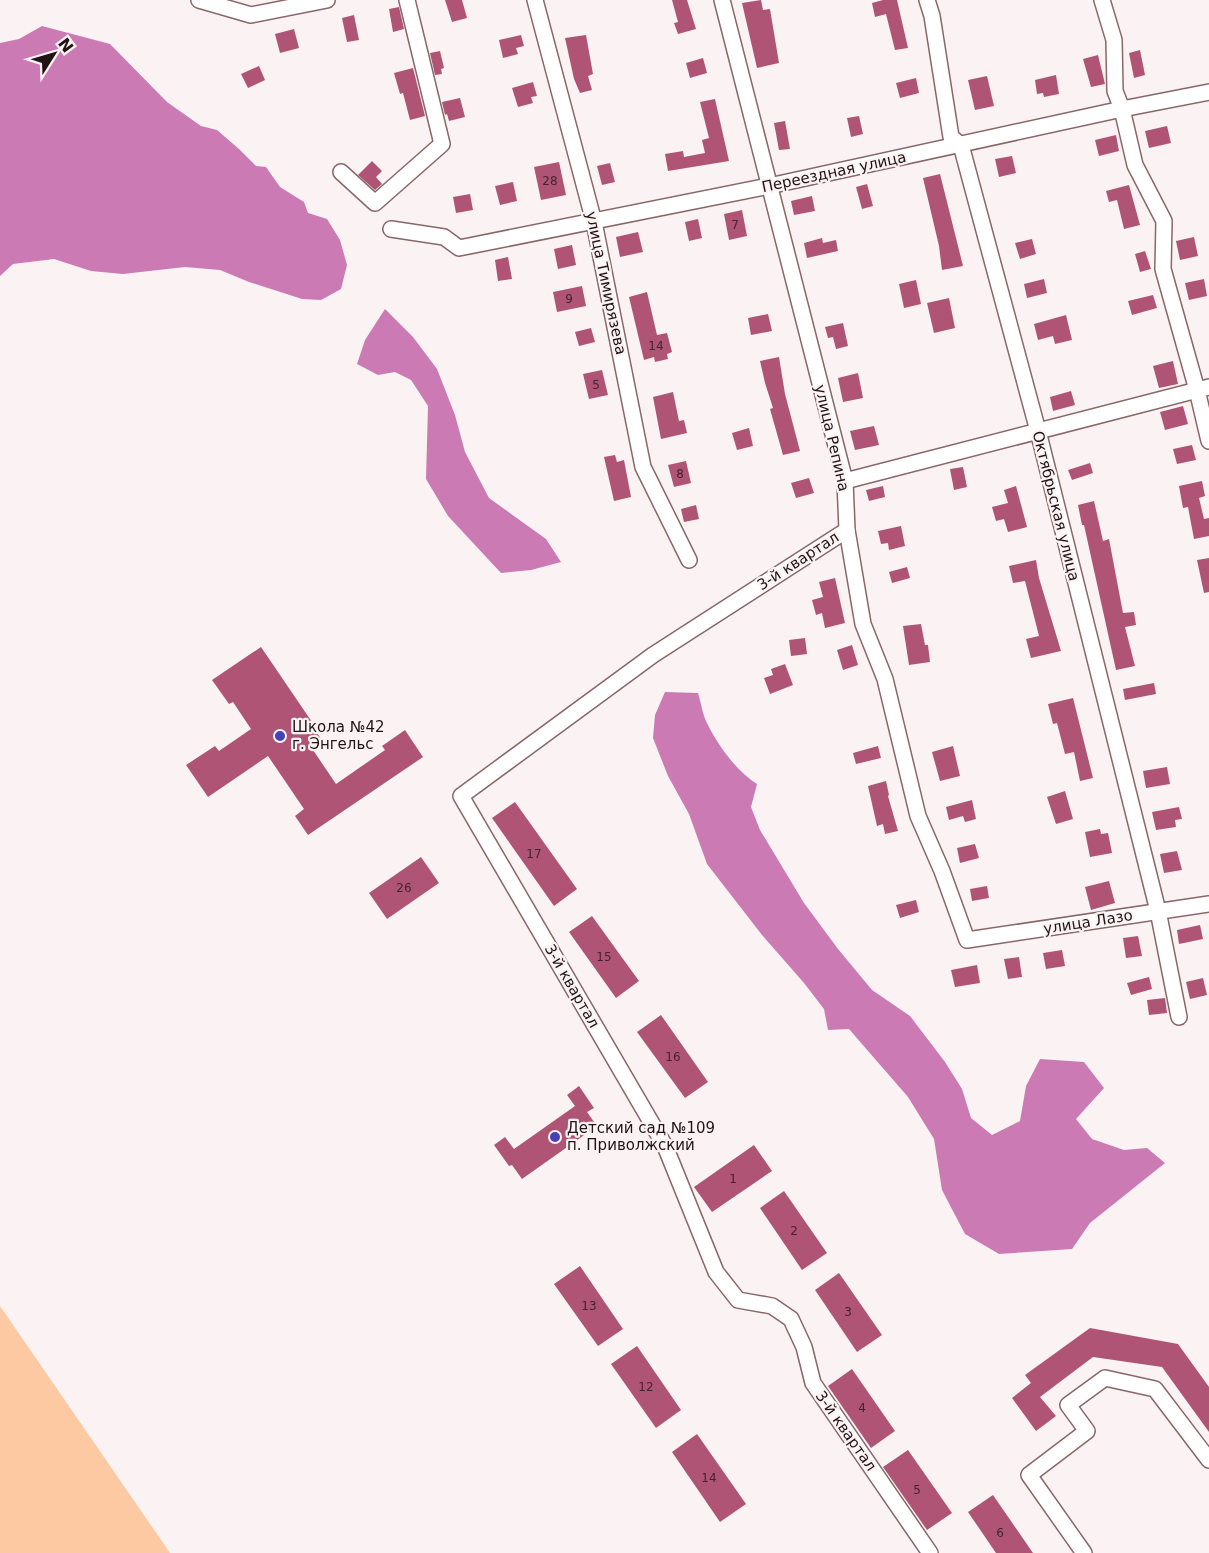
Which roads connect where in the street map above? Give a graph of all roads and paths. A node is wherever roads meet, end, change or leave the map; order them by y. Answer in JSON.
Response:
{"nodes":[{"id":1,"x":199,"y":0,"type":"edge"},
{"id":2,"x":327,"y":0,"type":"edge"},
{"id":3,"x":407,"y":0,"type":"edge"},
{"id":4,"x":535,"y":0,"type":"edge"},
{"id":5,"x":722,"y":0,"type":"edge"},
{"id":6,"x":927,"y":0,"type":"edge"},
{"id":7,"x":1102,"y":0,"type":"edge"},
{"id":8,"x":286,"y":4,"type":"edge"},
{"id":9,"x":1209,"y":93,"type":"edge"},
{"id":10,"x":1122,"y":109,"type":"junction"},
{"id":11,"x":961,"y":145,"type":"junction"},
{"id":12,"x":341,"y":172,"type":"dead end"},
{"id":13,"x":769,"y":186,"type":"junction"},
{"id":14,"x":594,"y":222,"type":"junction"},
{"id":15,"x":391,"y":230,"type":"dead end"},
{"id":16,"x":1203,"y":388,"type":"edge"},
{"id":17,"x":1038,"y":431,"type":"junction"},
{"id":18,"x":1209,"y":441,"type":"edge"},
{"id":19,"x":845,"y":481,"type":"junction"},
{"id":20,"x":847,"y":530,"type":"junction"},
{"id":21,"x":689,"y":560,"type":"dead end"},
{"id":22,"x":1209,"y":904,"type":"edge"},
{"id":23,"x":1158,"y":911,"type":"junction"},
{"id":24,"x":967,"y":940,"type":"joint"},
{"id":25,"x":1179,"y":1017,"type":"dead end"},
{"id":26,"x":1209,"y":1460,"type":"edge"},
{"id":27,"x":930,"y":1553,"type":"edge"},
{"id":28,"x":1084,"y":1553,"type":"edge"}],
"edges":[{"from":1,"to":8,"type":"street"},
{"from":2,"to":8,"type":"street"},
{"from":3,"to":12,"type":"street"},
{"from":4,"to":14,"type":"street","name":"улица Тимирязева"},
{"from":5,"to":13,"type":"street","name":"улица Репина"},
{"from":6,"to":11,"type":"street","name":"Октябрьская улица"},
{"from":7,"to":10,"type":"street"},
{"from":9,"to":10,"type":"street","name":"Переездная улица"},
{"from":10,"to":11,"type":"street","name":"Переездная улица"},
{"from":10,"to":16,"type":"street"},
{"from":11,"to":13,"type":"street","name":"Переездная улица"},
{"from":11,"to":17,"type":"street","name":"Октябрьская улица"},
{"from":13,"to":14,"type":"street","name":"Переездная улица"},
{"from":13,"to":19,"type":"street","name":"улица Репина"},
{"from":14,"to":15,"type":"street","name":"Переездная улица"},
{"from":14,"to":21,"type":"street","name":"улица Тимирязева"},
{"from":16,"to":17,"type":"street"},
{"from":16,"to":18,"type":"street"},
{"from":17,"to":19,"type":"street"},
{"from":17,"to":23,"type":"street","name":"Октябрьская улица"},
{"from":19,"to":20,"type":"street","name":"улица Репина"},
{"from":20,"to":24,"type":"street","name":"улица Репина"},
{"from":20,"to":27,"type":"street","name":"3-й квартал"},
{"from":22,"to":23,"type":"street","name":"улица Лазо"},
{"from":23,"to":24,"type":"street","name":"улица Лазо"},
{"from":23,"to":25,"type":"street","name":"Октябрьская улица"},
{"from":26,"to":28,"type":"street"}]}
